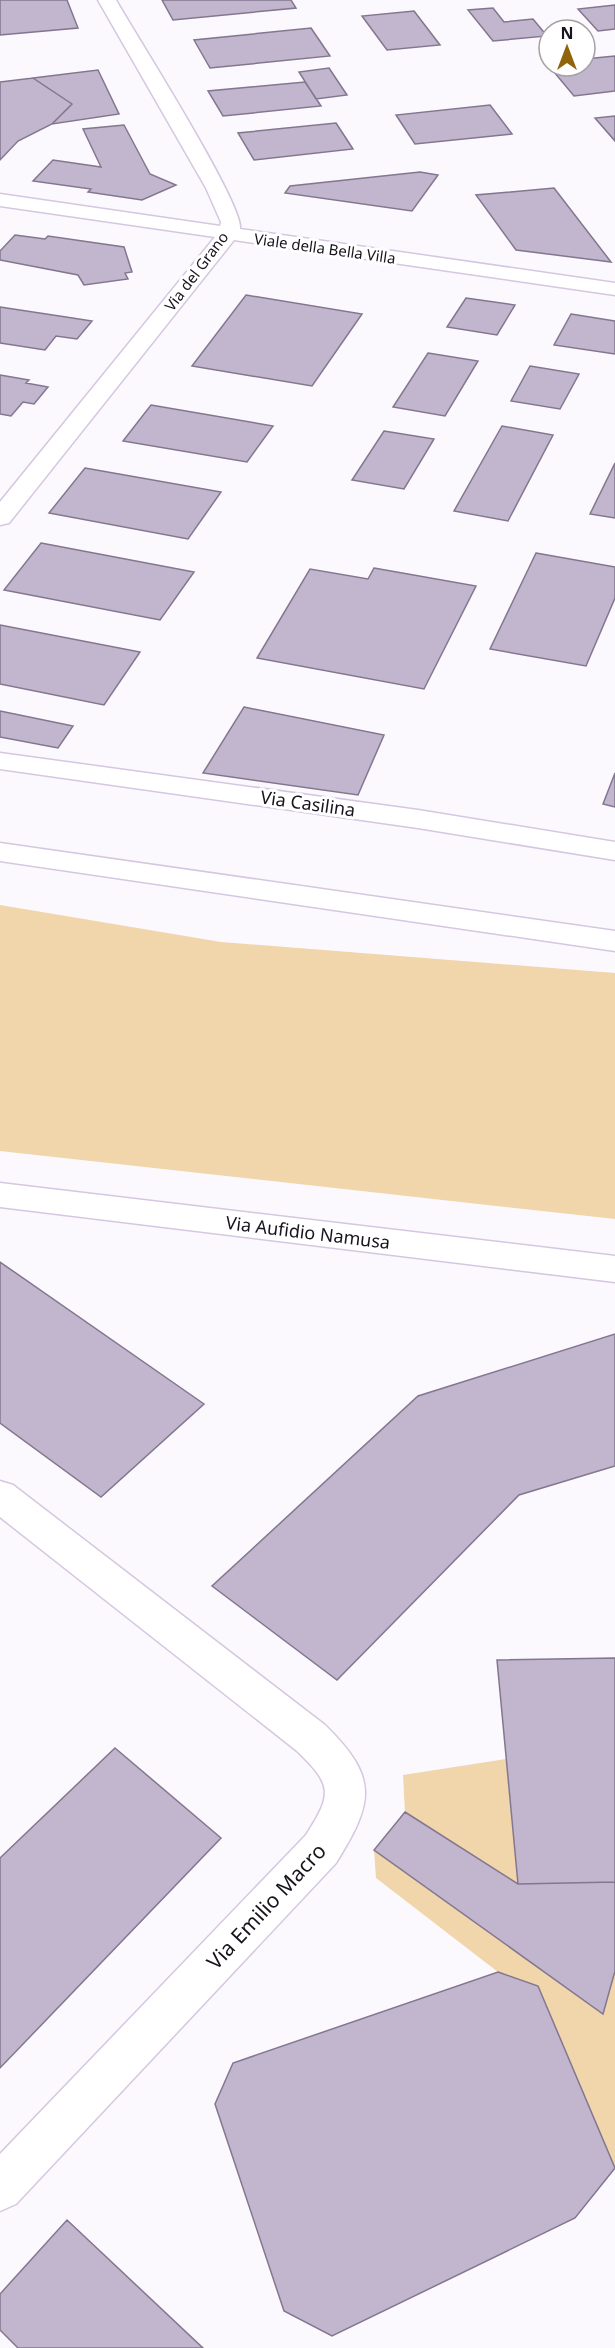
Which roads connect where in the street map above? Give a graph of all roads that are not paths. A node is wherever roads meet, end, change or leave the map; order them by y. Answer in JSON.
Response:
{"nodes":[{"id":1,"x":107,"y":0,"type":"edge"},
{"id":2,"x":0,"y":200,"type":"edge"},
{"id":3,"x":228,"y":234,"type":"junction"},
{"id":4,"x":615,"y":289,"type":"edge"},
{"id":5,"x":0,"y":518,"type":"edge"},
{"id":6,"x":0,"y":761,"type":"edge"},
{"id":7,"x":615,"y":851,"type":"edge"},
{"id":8,"x":0,"y":852,"type":"edge"},
{"id":9,"x":615,"y":941,"type":"edge"},
{"id":10,"x":0,"y":1196,"type":"edge"},
{"id":11,"x":615,"y":1269,"type":"edge"},
{"id":12,"x":0,"y":1496,"type":"edge"},
{"id":13,"x":0,"y":2188,"type":"edge"}],
"edges":[{"from":1,"to":3,"type":"street","name":"Via del Grano"},
{"from":2,"to":3,"type":"street","name":"Viale della Bella Villa"},
{"from":3,"to":4,"type":"street","name":"Viale della Bella Villa"},
{"from":3,"to":5,"type":"street","name":"Via del Grano"},
{"from":6,"to":7,"type":"street","name":"Via Casilina"},
{"from":8,"to":9,"type":"street"},
{"from":10,"to":11,"type":"street","name":"Via Aufidio Namusa"},
{"from":12,"to":13,"type":"street","name":"Via Emilio Macro"}]}
